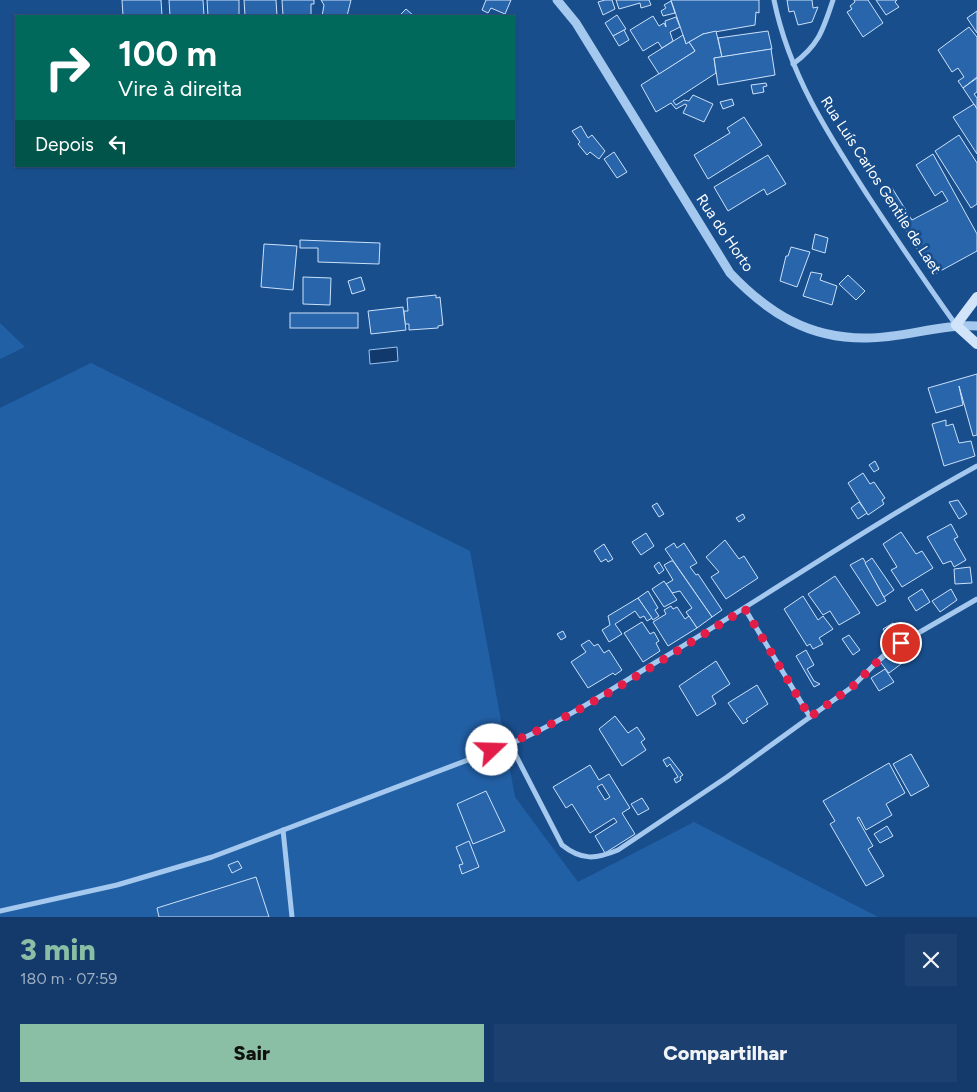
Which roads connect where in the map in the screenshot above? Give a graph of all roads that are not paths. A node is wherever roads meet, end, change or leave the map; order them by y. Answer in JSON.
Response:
{"nodes":[{"id":1,"x":557,"y":0,"type":"edge"},
{"id":2,"x":774,"y":0,"type":"edge"},
{"id":3,"x":833,"y":0,"type":"edge"},
{"id":4,"x":793,"y":64,"type":"junction"},
{"id":5,"x":977,"y":297,"type":"edge"},
{"id":6,"x":956,"y":325,"type":"junction"},
{"id":7,"x":977,"y":326,"type":"edge"},
{"id":8,"x":977,"y":344,"type":"edge"},
{"id":9,"x":977,"y":466,"type":"edge"},
{"id":10,"x":977,"y":599,"type":"edge"},
{"id":11,"x":745,"y":609,"type":"junction"},
{"id":12,"x":810,"y":717,"type":"junction"},
{"id":13,"x":510,"y":744,"type":"junction"},
{"id":14,"x":283,"y":830,"type":"junction"},
{"id":15,"x":0,"y":911,"type":"edge"},
{"id":16,"x":292,"y":917,"type":"edge"}],
"edges":[{"from":1,"to":6,"type":"street","name":"Rua do Horto"},
{"from":2,"to":4,"type":"street","name":"Rua Luís Carlos Gentile de Laet"},
{"from":3,"to":4,"type":"street"},
{"from":4,"to":6,"type":"street","name":"Rua Luís Carlos Gentile de Laet"},
{"from":5,"to":6,"type":"main road"},
{"from":6,"to":7,"type":"street","name":"Rua do Horto"},
{"from":6,"to":8,"type":"main road","name":"Rua Luís Carlos Gentile de Laet"},
{"from":9,"to":11,"type":"street"},
{"from":10,"to":12,"type":"street"},
{"from":11,"to":12,"type":"street"},
{"from":11,"to":13,"type":"street"},
{"from":12,"to":13,"type":"street"},
{"from":13,"to":14,"type":"street"},
{"from":14,"to":15,"type":"street"},
{"from":14,"to":16,"type":"street"}]}
